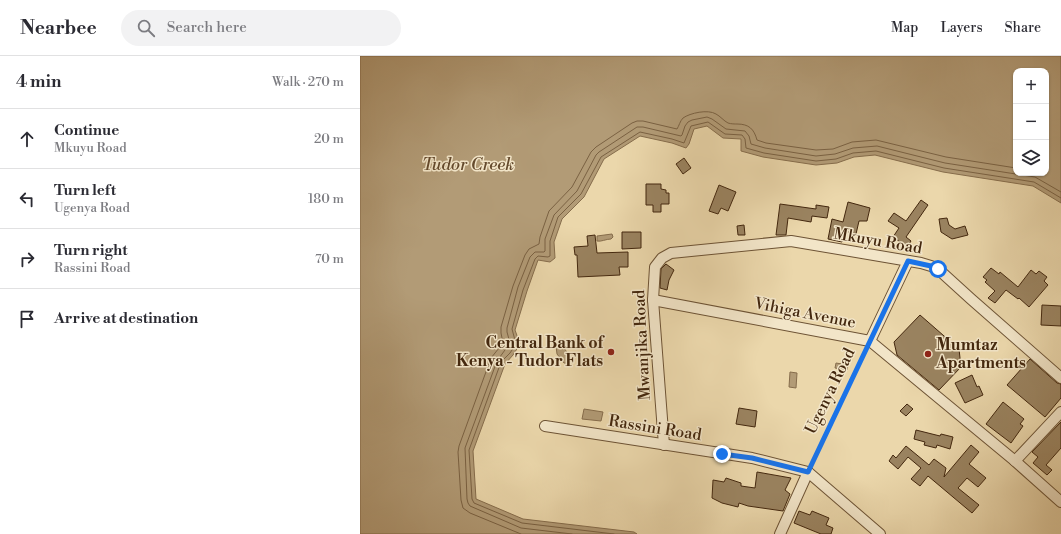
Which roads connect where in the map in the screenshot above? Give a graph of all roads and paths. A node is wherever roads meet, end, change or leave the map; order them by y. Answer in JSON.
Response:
{"nodes":[{"id":1,"x":908,"y":261,"type":"junction"},
{"id":2,"x":655,"y":267,"type":"joint"},
{"id":3,"x":653,"y":300,"type":"junction"},
{"id":4,"x":870,"y":341,"type":"junction"},
{"id":5,"x":1061,"y":378,"type":"edge"},
{"id":6,"x":1061,"y":412,"type":"edge"},
{"id":7,"x":545,"y":426,"type":"dead end"},
{"id":8,"x":664,"y":445,"type":"junction"},
{"id":9,"x":1015,"y":461,"type":"junction"},
{"id":10,"x":808,"y":472,"type":"junction"},
{"id":11,"x":1061,"y":502,"type":"edge"},
{"id":12,"x":780,"y":534,"type":"edge"},
{"id":13,"x":880,"y":534,"type":"edge"}],
"edges":[{"from":1,"to":2,"type":"street","name":"Mkuyu Road"},
{"from":1,"to":4,"type":"street","name":"Ugenya Road"},
{"from":1,"to":5,"type":"street","name":"Mkuyu Road"},
{"from":2,"to":3,"type":"street","name":"Mwanjika Road"},
{"from":3,"to":4,"type":"street","name":"Vihiga Avenue"},
{"from":3,"to":8,"type":"street","name":"Mwanjika Road"},
{"from":4,"to":9,"type":"street","name":"Vihiga Avenue"},
{"from":4,"to":10,"type":"path","name":"Ugenya Road"},
{"from":6,"to":9,"type":"street"},
{"from":7,"to":8,"type":"street","name":"Rassini Road"},
{"from":8,"to":10,"type":"street","name":"Rassini Road"},
{"from":9,"to":11,"type":"street","name":"Vihiga Avenue"},
{"from":10,"to":12,"type":"street"},
{"from":10,"to":13,"type":"street","name":"Rassini Road"}]}
